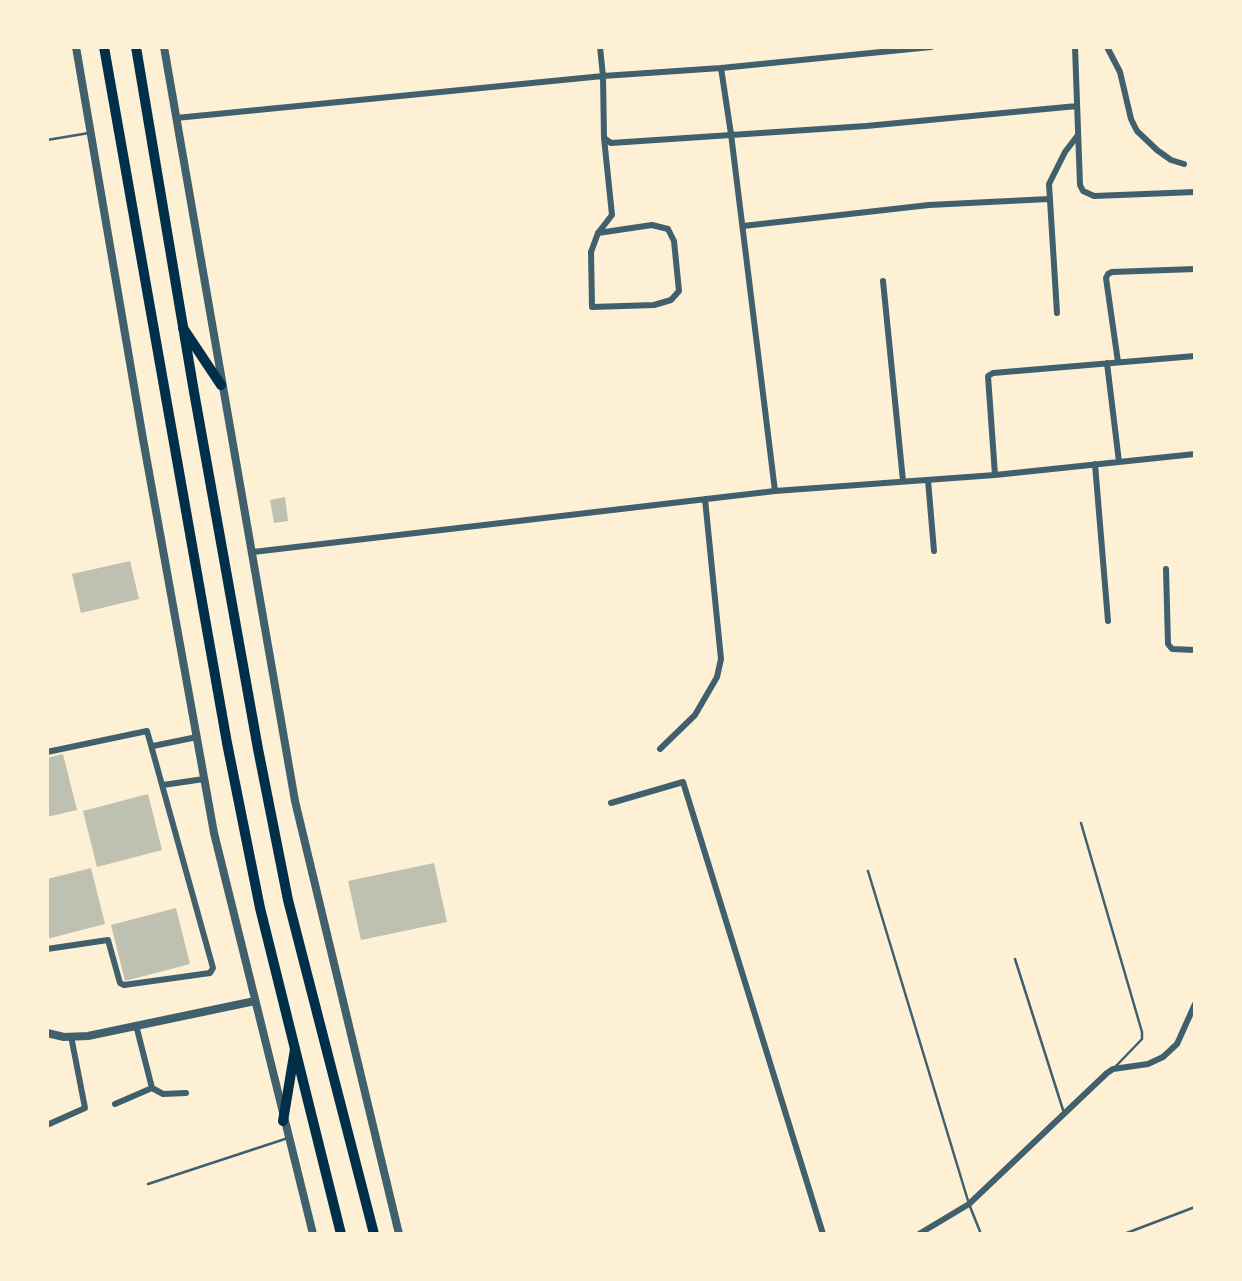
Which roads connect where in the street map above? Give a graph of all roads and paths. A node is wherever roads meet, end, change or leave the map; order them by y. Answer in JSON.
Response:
{"nodes":[{"id":1,"x":76,"y":47,"type":"edge"},
{"id":2,"x":104,"y":47,"type":"edge"},
{"id":3,"x":136,"y":47,"type":"edge"},
{"id":4,"x":164,"y":47,"type":"edge"},
{"id":5,"x":600,"y":47,"type":"edge"},
{"id":6,"x":931,"y":47,"type":"edge"},
{"id":7,"x":1075,"y":47,"type":"edge"},
{"id":8,"x":1107,"y":47,"type":"edge"},
{"id":9,"x":721,"y":68,"type":"junction"},
{"id":10,"x":603,"y":76,"type":"junction"},
{"id":11,"x":1077,"y":106,"type":"junction"},
{"id":12,"x":176,"y":118,"type":"junction"},
{"id":13,"x":92,"y":133,"type":"junction"},
{"id":14,"x":731,"y":134,"type":"junction"},
{"id":15,"x":1078,"y":135,"type":"junction"},
{"id":16,"x":604,"y":138,"type":"junction"},
{"id":17,"x":47,"y":140,"type":"edge"},
{"id":18,"x":1184,"y":164,"type":"dead end"},
{"id":19,"x":1195,"y":192,"type":"edge"},
{"id":20,"x":1049,"y":199,"type":"junction"},
{"id":21,"x":743,"y":226,"type":"junction"},
{"id":22,"x":598,"y":233,"type":"junction"},
{"id":23,"x":1195,"y":269,"type":"edge"},
{"id":24,"x":883,"y":281,"type":"dead end"},
{"id":25,"x":1058,"y":313,"type":"dead end"},
{"id":26,"x":183,"y":328,"type":"junction"},
{"id":27,"x":1195,"y":355,"type":"edge"},
{"id":28,"x":1118,"y":362,"type":"junction"},
{"id":29,"x":1107,"y":363,"type":"junction"},
{"id":30,"x":222,"y":385,"type":"junction"},
{"id":31,"x":1195,"y":454,"type":"edge"},
{"id":32,"x":1118,"y":462,"type":"junction"},
{"id":33,"x":1095,"y":464,"type":"junction"},
{"id":34,"x":995,"y":475,"type":"junction"},
{"id":35,"x":928,"y":480,"type":"junction"},
{"id":36,"x":903,"y":481,"type":"junction"},
{"id":37,"x":775,"y":491,"type":"junction"},
{"id":38,"x":705,"y":499,"type":"junction"},
{"id":39,"x":934,"y":551,"type":"dead end"},
{"id":40,"x":253,"y":552,"type":"junction"},
{"id":41,"x":1166,"y":569,"type":"dead end"},
{"id":42,"x":1108,"y":621,"type":"dead end"},
{"id":43,"x":1195,"y":650,"type":"edge"},
{"id":44,"x":197,"y":737,"type":"junction"},
{"id":45,"x":153,"y":746,"type":"junction"},
{"id":46,"x":660,"y":749,"type":"dead end"},
{"id":47,"x":47,"y":752,"type":"edge"},
{"id":48,"x":204,"y":779,"type":"junction"},
{"id":49,"x":163,"y":785,"type":"junction"},
{"id":50,"x":611,"y":803,"type":"dead end"},
{"id":51,"x":1081,"y":823,"type":"dead end"},
{"id":52,"x":868,"y":871,"type":"dead end"},
{"id":53,"x":47,"y":949,"type":"edge"},
{"id":54,"x":1015,"y":959,"type":"dead end"},
{"id":55,"x":255,"y":1001,"type":"junction"},
{"id":56,"x":1195,"y":1003,"type":"edge"},
{"id":57,"x":136,"y":1026,"type":"junction"},
{"id":58,"x":47,"y":1033,"type":"edge"},
{"id":59,"x":71,"y":1037,"type":"junction"},
{"id":60,"x":295,"y":1049,"type":"junction"},
{"id":61,"x":1113,"y":1069,"type":"junction"},
{"id":62,"x":152,"y":1088,"type":"junction"},
{"id":63,"x":186,"y":1093,"type":"dead end"},
{"id":64,"x":115,"y":1104,"type":"dead end"},
{"id":65,"x":1064,"y":1114,"type":"junction"},
{"id":66,"x":283,"y":1121,"type":"junction"},
{"id":67,"x":47,"y":1125,"type":"edge"},
{"id":68,"x":288,"y":1138,"type":"junction"},
{"id":69,"x":148,"y":1184,"type":"dead end"},
{"id":70,"x":969,"y":1204,"type":"junction"},
{"id":71,"x":1195,"y":1207,"type":"edge"},
{"id":72,"x":313,"y":1234,"type":"edge"},
{"id":73,"x":341,"y":1234,"type":"edge"},
{"id":74,"x":374,"y":1234,"type":"edge"},
{"id":75,"x":399,"y":1234,"type":"edge"},
{"id":76,"x":823,"y":1234,"type":"edge"},
{"id":77,"x":919,"y":1234,"type":"edge"},
{"id":78,"x":981,"y":1234,"type":"edge"},
{"id":79,"x":1124,"y":1234,"type":"edge"}],
"edges":[{"from":1,"to":13,"type":"street"},
{"from":2,"to":60,"type":"highway"},
{"from":3,"to":26,"type":"highway"},
{"from":4,"to":12,"type":"street"},
{"from":5,"to":10,"type":"street"},
{"from":6,"to":9,"type":"street"},
{"from":7,"to":11,"type":"street"},
{"from":8,"to":18,"type":"street"},
{"from":9,"to":10,"type":"street"},
{"from":9,"to":14,"type":"street"},
{"from":10,"to":12,"type":"street"},
{"from":10,"to":16,"type":"street"},
{"from":11,"to":14,"type":"street"},
{"from":11,"to":15,"type":"street"},
{"from":12,"to":30,"type":"street"},
{"from":13,"to":17,"type":"lane"},
{"from":13,"to":44,"type":"street"},
{"from":14,"to":16,"type":"street"},
{"from":14,"to":21,"type":"street"},
{"from":15,"to":19,"type":"street"},
{"from":15,"to":20,"type":"street"},
{"from":16,"to":22,"type":"street"},
{"from":20,"to":21,"type":"street"},
{"from":20,"to":25,"type":"street"},
{"from":21,"to":37,"type":"street"},
{"from":22,"to":22,"type":"street"},
{"from":23,"to":28,"type":"street"},
{"from":24,"to":36,"type":"street"},
{"from":26,"to":30,"type":"highway"},
{"from":26,"to":74,"type":"highway"},
{"from":27,"to":28,"type":"street"},
{"from":28,"to":29,"type":"street"},
{"from":29,"to":32,"type":"street"},
{"from":29,"to":34,"type":"street"},
{"from":30,"to":40,"type":"street"},
{"from":31,"to":32,"type":"street"},
{"from":32,"to":33,"type":"street"},
{"from":33,"to":34,"type":"street"},
{"from":33,"to":42,"type":"street"},
{"from":34,"to":35,"type":"street"},
{"from":35,"to":36,"type":"street"},
{"from":35,"to":39,"type":"street"},
{"from":36,"to":37,"type":"street"},
{"from":37,"to":38,"type":"street"},
{"from":38,"to":40,"type":"street"},
{"from":38,"to":46,"type":"street"},
{"from":40,"to":75,"type":"street"},
{"from":41,"to":43,"type":"street"},
{"from":44,"to":45,"type":"street"},
{"from":44,"to":48,"type":"street"},
{"from":45,"to":47,"type":"street"},
{"from":45,"to":49,"type":"street"},
{"from":48,"to":49,"type":"street"},
{"from":48,"to":55,"type":"street"},
{"from":49,"to":53,"type":"street"},
{"from":50,"to":76,"type":"street"},
{"from":51,"to":61,"type":"lane"},
{"from":52,"to":70,"type":"lane"},
{"from":54,"to":65,"type":"lane"},
{"from":55,"to":57,"type":"street"},
{"from":55,"to":66,"type":"street"},
{"from":56,"to":61,"type":"street"},
{"from":57,"to":59,"type":"street"},
{"from":57,"to":62,"type":"street"},
{"from":58,"to":59,"type":"street"},
{"from":59,"to":67,"type":"street"},
{"from":60,"to":66,"type":"highway"},
{"from":60,"to":73,"type":"highway"},
{"from":61,"to":65,"type":"street"},
{"from":62,"to":63,"type":"street"},
{"from":62,"to":64,"type":"street"},
{"from":65,"to":70,"type":"street"},
{"from":66,"to":68,"type":"street"},
{"from":68,"to":69,"type":"lane"},
{"from":68,"to":72,"type":"street"},
{"from":70,"to":77,"type":"street"},
{"from":70,"to":78,"type":"lane"},
{"from":71,"to":79,"type":"lane"}]}
